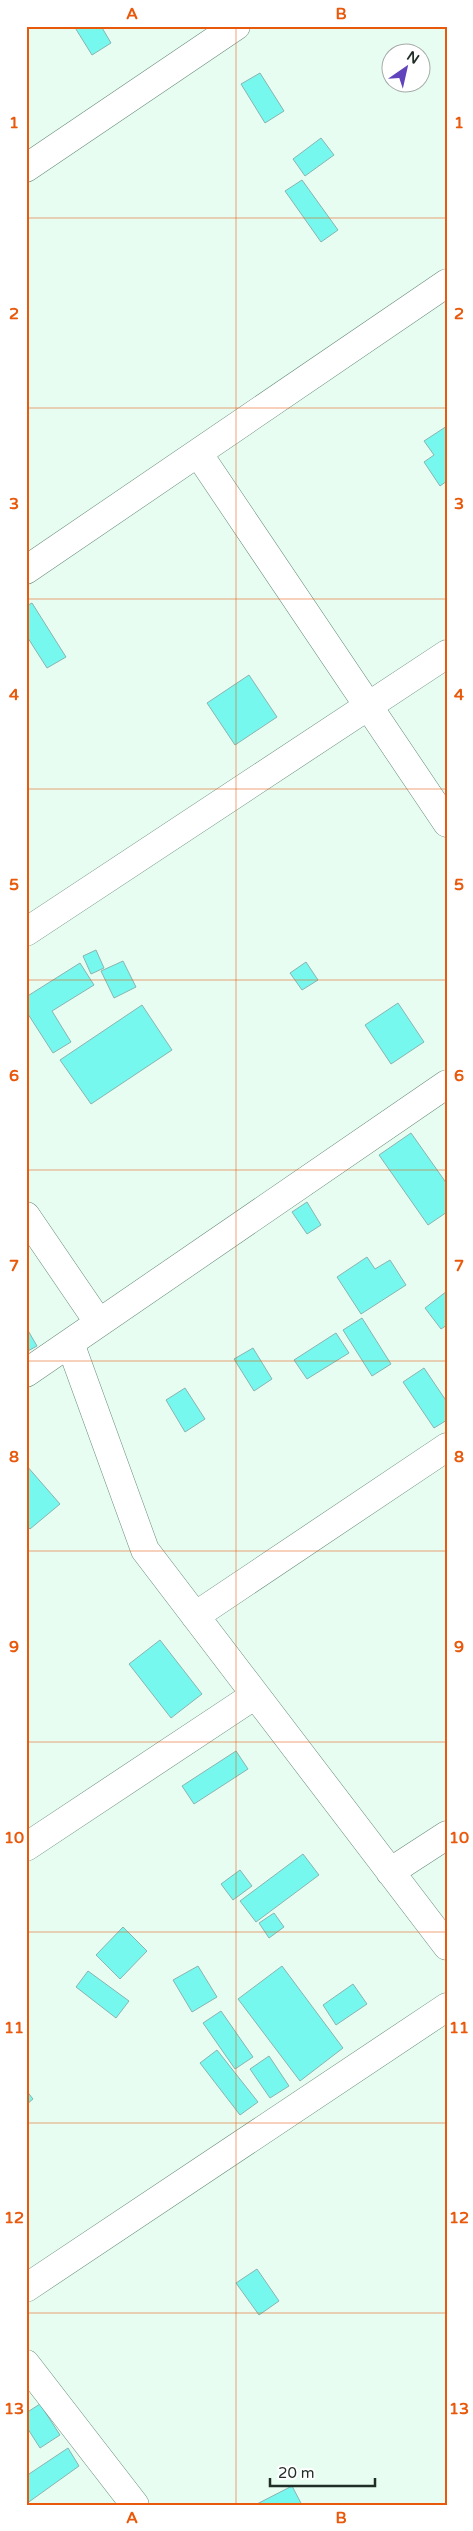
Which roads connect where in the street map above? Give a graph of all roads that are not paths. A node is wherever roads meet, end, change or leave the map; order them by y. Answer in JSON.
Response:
{"nodes":[{"id":1,"x":236,"y":26,"type":"edge"},
{"id":2,"x":26,"y":168,"type":"edge"},
{"id":3,"x":447,"y":283,"type":"edge"},
{"id":4,"x":198,"y":452,"type":"junction"},
{"id":5,"x":26,"y":570,"type":"edge"},
{"id":6,"x":447,"y":654,"type":"edge"},
{"id":7,"x":368,"y":706,"type":"junction"},
{"id":8,"x":447,"y":823,"type":"edge"},
{"id":9,"x":26,"y":932,"type":"edge"},
{"id":10,"x":447,"y":1084,"type":"edge"},
{"id":11,"x":26,"y":1216,"type":"edge"},
{"id":12,"x":99,"y":1323,"type":"junction"},
{"id":13,"x":70,"y":1343,"type":"junction"},
{"id":14,"x":26,"y":1374,"type":"edge"},
{"id":15,"x":447,"y":1447,"type":"edge"},
{"id":16,"x":195,"y":1616,"type":"junction"},
{"id":17,"x":256,"y":1695,"type":"junction"},
{"id":18,"x":447,"y":1835,"type":"edge"},
{"id":19,"x":26,"y":1847,"type":"edge"},
{"id":20,"x":390,"y":1872,"type":"junction"},
{"id":21,"x":447,"y":1946,"type":"edge"},
{"id":22,"x":447,"y":2007,"type":"edge"},
{"id":23,"x":26,"y":2288,"type":"edge"},
{"id":24,"x":26,"y":2364,"type":"edge"},
{"id":25,"x":134,"y":2505,"type":"edge"}],
"edges":[{"from":1,"to":2,"type":"street"},
{"from":3,"to":4,"type":"street"},
{"from":4,"to":5,"type":"street"},
{"from":4,"to":7,"type":"street"},
{"from":6,"to":7,"type":"street"},
{"from":7,"to":8,"type":"street"},
{"from":7,"to":9,"type":"street"},
{"from":10,"to":12,"type":"street"},
{"from":11,"to":12,"type":"street"},
{"from":12,"to":13,"type":"street"},
{"from":13,"to":14,"type":"street"},
{"from":13,"to":16,"type":"street"},
{"from":15,"to":16,"type":"street"},
{"from":16,"to":17,"type":"street"},
{"from":17,"to":19,"type":"street"},
{"from":17,"to":20,"type":"street"},
{"from":18,"to":20,"type":"street"},
{"from":20,"to":21,"type":"street"},
{"from":22,"to":23,"type":"street"},
{"from":24,"to":25,"type":"street"}]}
